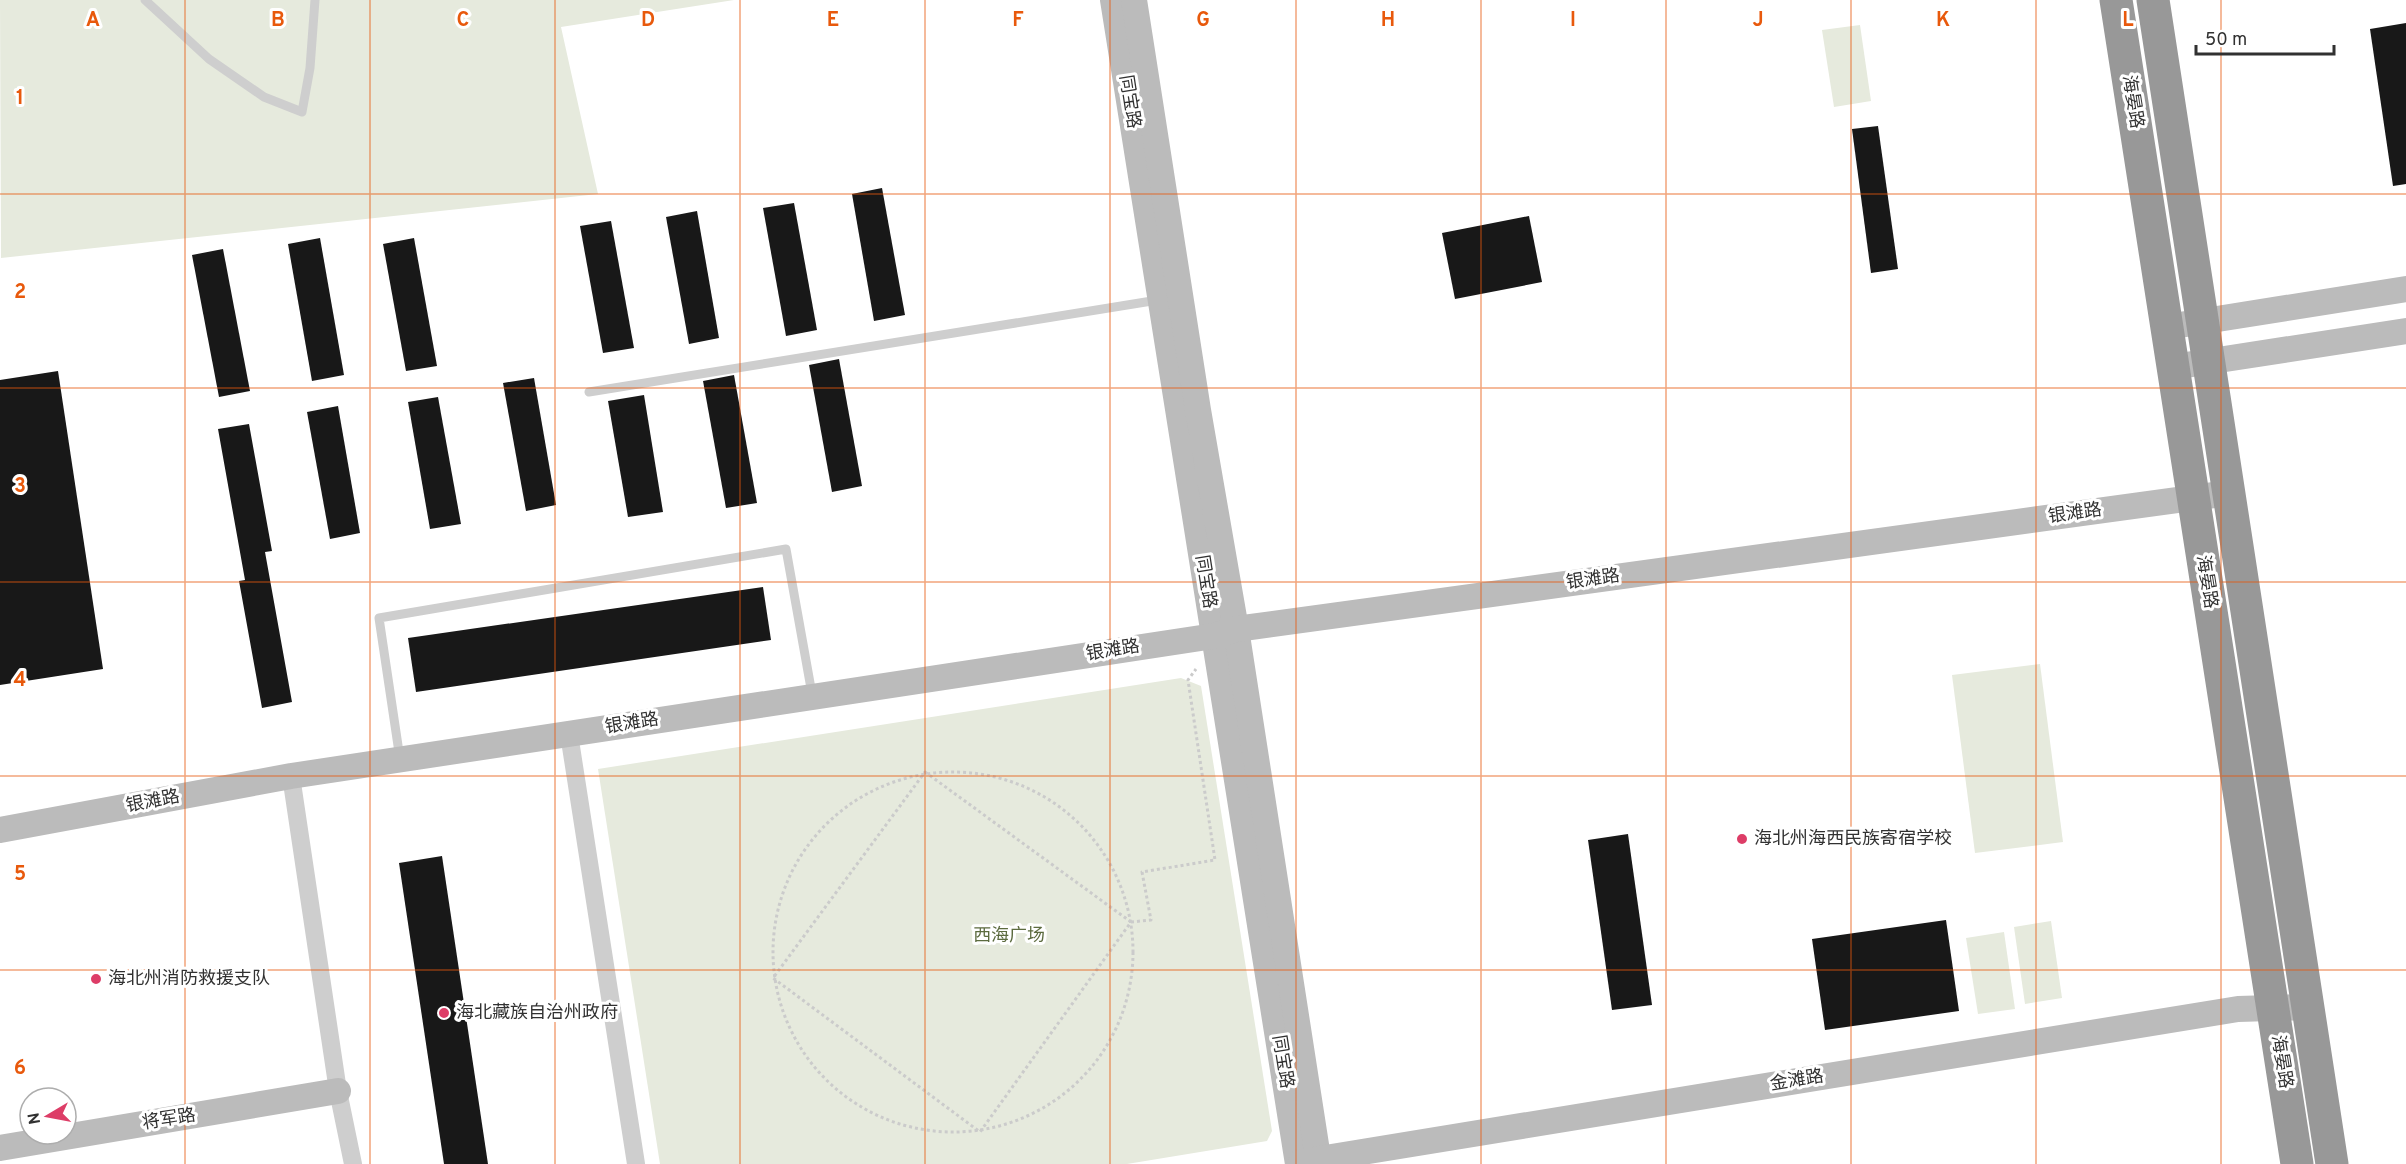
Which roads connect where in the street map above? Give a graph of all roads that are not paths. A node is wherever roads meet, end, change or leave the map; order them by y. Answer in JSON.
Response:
{"nodes":[{"id":1,"x":144,"y":0,"type":"edge"},
{"id":2,"x":315,"y":0,"type":"edge"},
{"id":3,"x":1113,"y":0,"type":"edge"},
{"id":4,"x":1134,"y":0,"type":"edge"},
{"id":5,"x":2116,"y":0,"type":"edge"},
{"id":6,"x":2152,"y":0,"type":"edge"},
{"id":7,"x":2406,"y":289,"type":"edge"},
{"id":8,"x":1161,"y":300,"type":"junction"},
{"id":9,"x":2202,"y":321,"type":"junction"},
{"id":10,"x":2167,"y":327,"type":"junction"},
{"id":11,"x":2406,"y":331,"type":"edge"},
{"id":12,"x":2209,"y":362,"type":"junction"},
{"id":13,"x":2173,"y":367,"type":"junction"},
{"id":14,"x":589,"y":392,"type":"dead end"},
{"id":15,"x":2229,"y":493,"type":"junction"},
{"id":16,"x":2193,"y":498,"type":"junction"},
{"id":17,"x":1225,"y":633,"type":"junction"},
{"id":18,"x":813,"y":697,"type":"junction"},
{"id":19,"x":569,"y":734,"type":"junction"},
{"id":20,"x":400,"y":759,"type":"junction"},
{"id":21,"x":291,"y":776,"type":"junction"},
{"id":22,"x":0,"y":831,"type":"edge"},
{"id":23,"x":2308,"y":1007,"type":"junction"},
{"id":24,"x":2273,"y":1009,"type":"junction"},
{"id":25,"x":338,"y":1091,"type":"junction"},
{"id":26,"x":0,"y":1148,"type":"edge"},
{"id":27,"x":1304,"y":1163,"type":"edge"},
{"id":28,"x":352,"y":1164,"type":"edge"},
{"id":29,"x":636,"y":1164,"type":"edge"},
{"id":30,"x":2297,"y":1164,"type":"edge"},
{"id":31,"x":2332,"y":1164,"type":"edge"}],
"edges":[{"from":1,"to":2,"type":"lane"},
{"from":3,"to":8,"type":"street","name":"同宝路"},
{"from":4,"to":17,"type":"street","name":"同宝路"},
{"from":5,"to":10,"type":"highway","name":"海晏路"},
{"from":6,"to":9,"type":"highway","name":"海晏路"},
{"from":7,"to":9,"type":"street"},
{"from":8,"to":14,"type":"lane"},
{"from":8,"to":17,"type":"street","name":"同宝路"},
{"from":9,"to":10,"type":"street"},
{"from":9,"to":12,"type":"highway","name":"海晏路"},
{"from":10,"to":13,"type":"highway","name":"海晏路"},
{"from":11,"to":12,"type":"street"},
{"from":12,"to":13,"type":"street"},
{"from":12,"to":15,"type":"highway","name":"海晏路"},
{"from":13,"to":16,"type":"highway","name":"海晏路"},
{"from":15,"to":16,"type":"street","name":"银滩路"},
{"from":15,"to":23,"type":"highway","name":"海晏路"},
{"from":16,"to":17,"type":"street","name":"银滩路"},
{"from":16,"to":24,"type":"highway","name":"海晏路"},
{"from":17,"to":18,"type":"street","name":"银滩路"},
{"from":17,"to":27,"type":"street","name":"同宝路"},
{"from":18,"to":19,"type":"street","name":"银滩路"},
{"from":18,"to":20,"type":"lane"},
{"from":19,"to":20,"type":"street","name":"银滩路"},
{"from":19,"to":29,"type":"street"},
{"from":20,"to":21,"type":"street","name":"银滩路"},
{"from":21,"to":22,"type":"street","name":"银滩路"},
{"from":21,"to":25,"type":"street"},
{"from":23,"to":24,"type":"street","name":"金滩路"},
{"from":23,"to":31,"type":"highway","name":"海晏路"},
{"from":24,"to":27,"type":"street","name":"金滩路"},
{"from":24,"to":30,"type":"highway","name":"海晏路"},
{"from":25,"to":26,"type":"street","name":"将军路"},
{"from":25,"to":28,"type":"street"}]}
